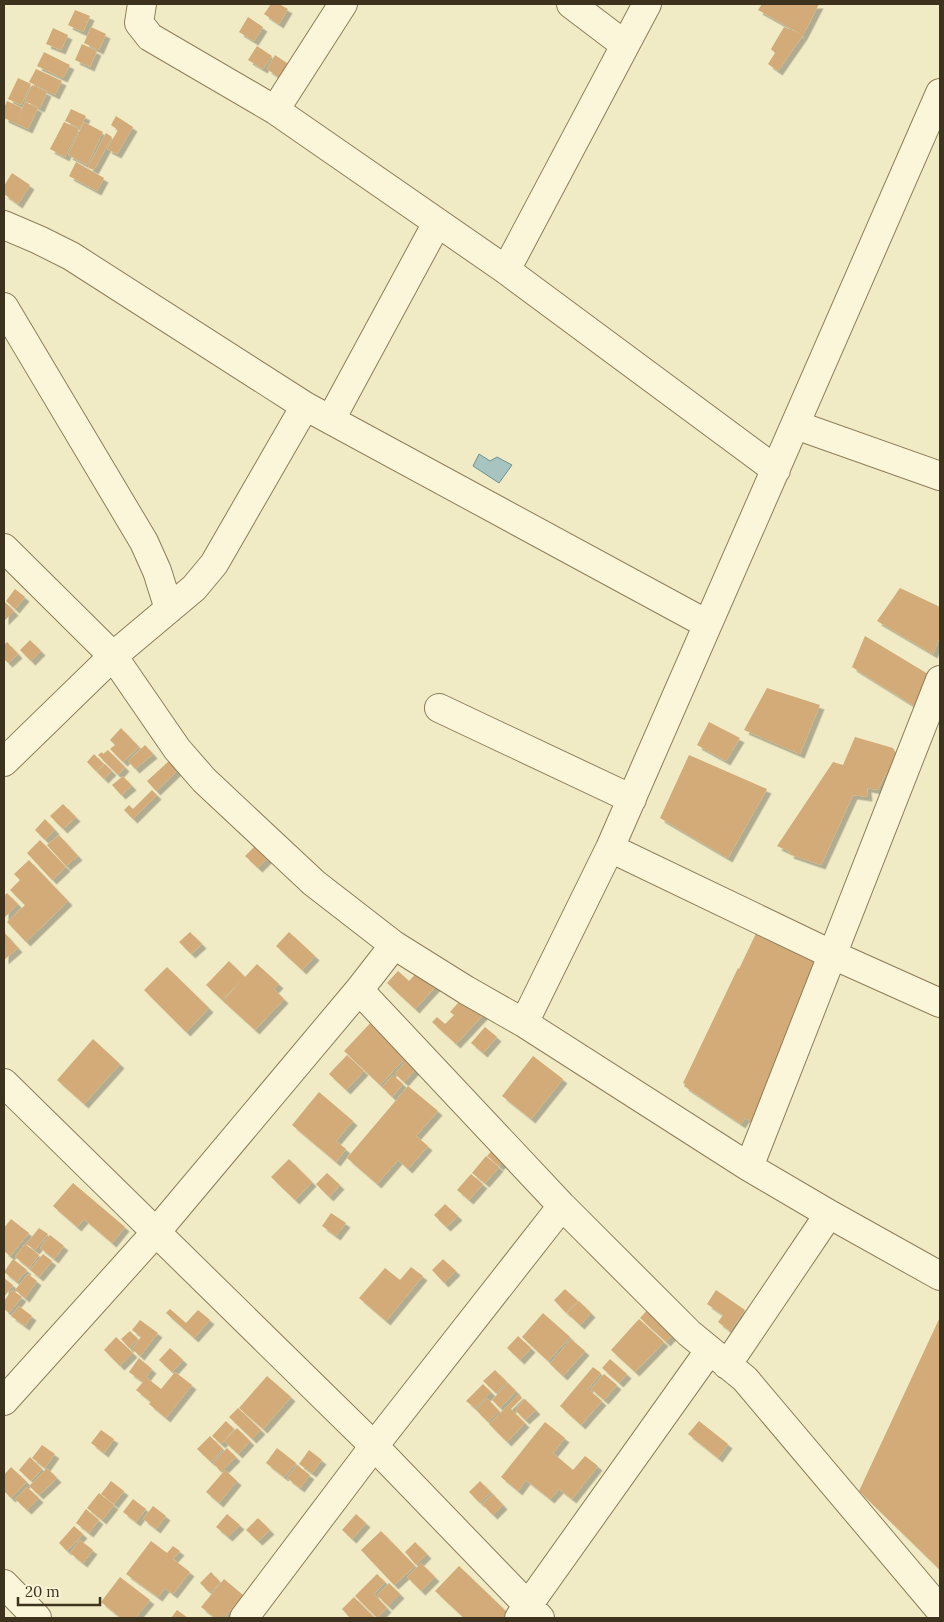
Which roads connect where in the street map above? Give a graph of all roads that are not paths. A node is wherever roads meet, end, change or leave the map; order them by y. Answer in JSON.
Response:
{"nodes":[{"id":1,"x":142,"y":4,"type":"edge"},
{"id":2,"x":343,"y":4,"type":"edge"},
{"id":3,"x":570,"y":4,"type":"edge"},
{"id":4,"x":647,"y":4,"type":"edge"},
{"id":5,"x":625,"y":45,"type":"junction"},
{"id":6,"x":940,"y":93,"type":"edge"},
{"id":7,"x":275,"y":110,"type":"junction"},
{"id":8,"x":437,"y":223,"type":"junction"},
{"id":9,"x":4,"y":225,"type":"edge"},
{"id":10,"x":506,"y":270,"type":"junction"},
{"id":11,"x":4,"y":307,"type":"edge"},
{"id":12,"x":305,"y":406,"type":"junction"},
{"id":13,"x":331,"y":419,"type":"junction"},
{"id":14,"x":796,"y":425,"type":"junction"},
{"id":15,"x":776,"y":470,"type":"junction"},
{"id":16,"x":940,"y":476,"type":"edge"},
{"id":17,"x":4,"y":548,"type":"edge"},
{"id":18,"x":170,"y":609,"type":"junction"},
{"id":19,"x":707,"y":624,"type":"junction"},
{"id":20,"x":114,"y":656,"type":"junction"},
{"id":21,"x":940,"y":680,"type":"edge"},
{"id":22,"x":439,"y":708,"type":"dead end"},
{"id":23,"x":4,"y":762,"type":"edge"},
{"id":24,"x":632,"y":799,"type":"junction"},
{"id":25,"x":610,"y":848,"type":"junction"},
{"id":26,"x":394,"y":945,"type":"junction"},
{"id":27,"x":833,"y":955,"type":"junction"},
{"id":28,"x":359,"y":990,"type":"junction"},
{"id":29,"x":940,"y":1003,"type":"edge"},
{"id":30,"x":524,"y":1023,"type":"junction"},
{"id":31,"x":4,"y":1083,"type":"edge"},
{"id":32,"x":749,"y":1167,"type":"junction"},
{"id":33,"x":562,"y":1206,"type":"junction"},
{"id":34,"x":829,"y":1214,"type":"junction"},
{"id":35,"x":156,"y":1232,"type":"junction"},
{"id":36,"x":940,"y":1276,"type":"edge"},
{"id":37,"x":718,"y":1358,"type":"junction"},
{"id":38,"x":4,"y":1400,"type":"edge"},
{"id":39,"x":374,"y":1446,"type":"junction"},
{"id":40,"x":4,"y":1584,"type":"edge"},
{"id":41,"x":940,"y":1610,"type":"edge"},
{"id":42,"x":529,"y":1614,"type":"edge"},
{"id":43,"x":36,"y":1618,"type":"edge"},
{"id":44,"x":244,"y":1618,"type":"edge"}],
"edges":[{"from":1,"to":7,"type":"street"},
{"from":2,"to":7,"type":"street"},
{"from":3,"to":5,"type":"street"},
{"from":4,"to":5,"type":"street"},
{"from":5,"to":10,"type":"street"},
{"from":6,"to":14,"type":"street"},
{"from":7,"to":8,"type":"street"},
{"from":8,"to":10,"type":"street"},
{"from":8,"to":13,"type":"street"},
{"from":9,"to":12,"type":"street"},
{"from":10,"to":15,"type":"street"},
{"from":11,"to":18,"type":"street"},
{"from":12,"to":13,"type":"street"},
{"from":12,"to":18,"type":"street"},
{"from":13,"to":19,"type":"street"},
{"from":14,"to":15,"type":"street"},
{"from":14,"to":16,"type":"street"},
{"from":15,"to":19,"type":"street"},
{"from":17,"to":20,"type":"street"},
{"from":18,"to":20,"type":"street"},
{"from":19,"to":24,"type":"street"},
{"from":20,"to":23,"type":"street"},
{"from":20,"to":26,"type":"street"},
{"from":21,"to":27,"type":"street"},
{"from":22,"to":24,"type":"street"},
{"from":24,"to":25,"type":"street"},
{"from":25,"to":27,"type":"street"},
{"from":25,"to":30,"type":"street"},
{"from":26,"to":28,"type":"street"},
{"from":26,"to":30,"type":"street"},
{"from":27,"to":29,"type":"street"},
{"from":27,"to":32,"type":"street"},
{"from":28,"to":33,"type":"street"},
{"from":28,"to":35,"type":"street"},
{"from":30,"to":32,"type":"street"},
{"from":31,"to":35,"type":"street"},
{"from":32,"to":34,"type":"street"},
{"from":33,"to":37,"type":"street"},
{"from":33,"to":39,"type":"street"},
{"from":34,"to":36,"type":"street"},
{"from":34,"to":37,"type":"street"},
{"from":35,"to":38,"type":"street"},
{"from":35,"to":39,"type":"street"},
{"from":37,"to":41,"type":"street"},
{"from":37,"to":42,"type":"street"},
{"from":39,"to":42,"type":"street"},
{"from":39,"to":44,"type":"street"},
{"from":40,"to":43,"type":"street"}]}
